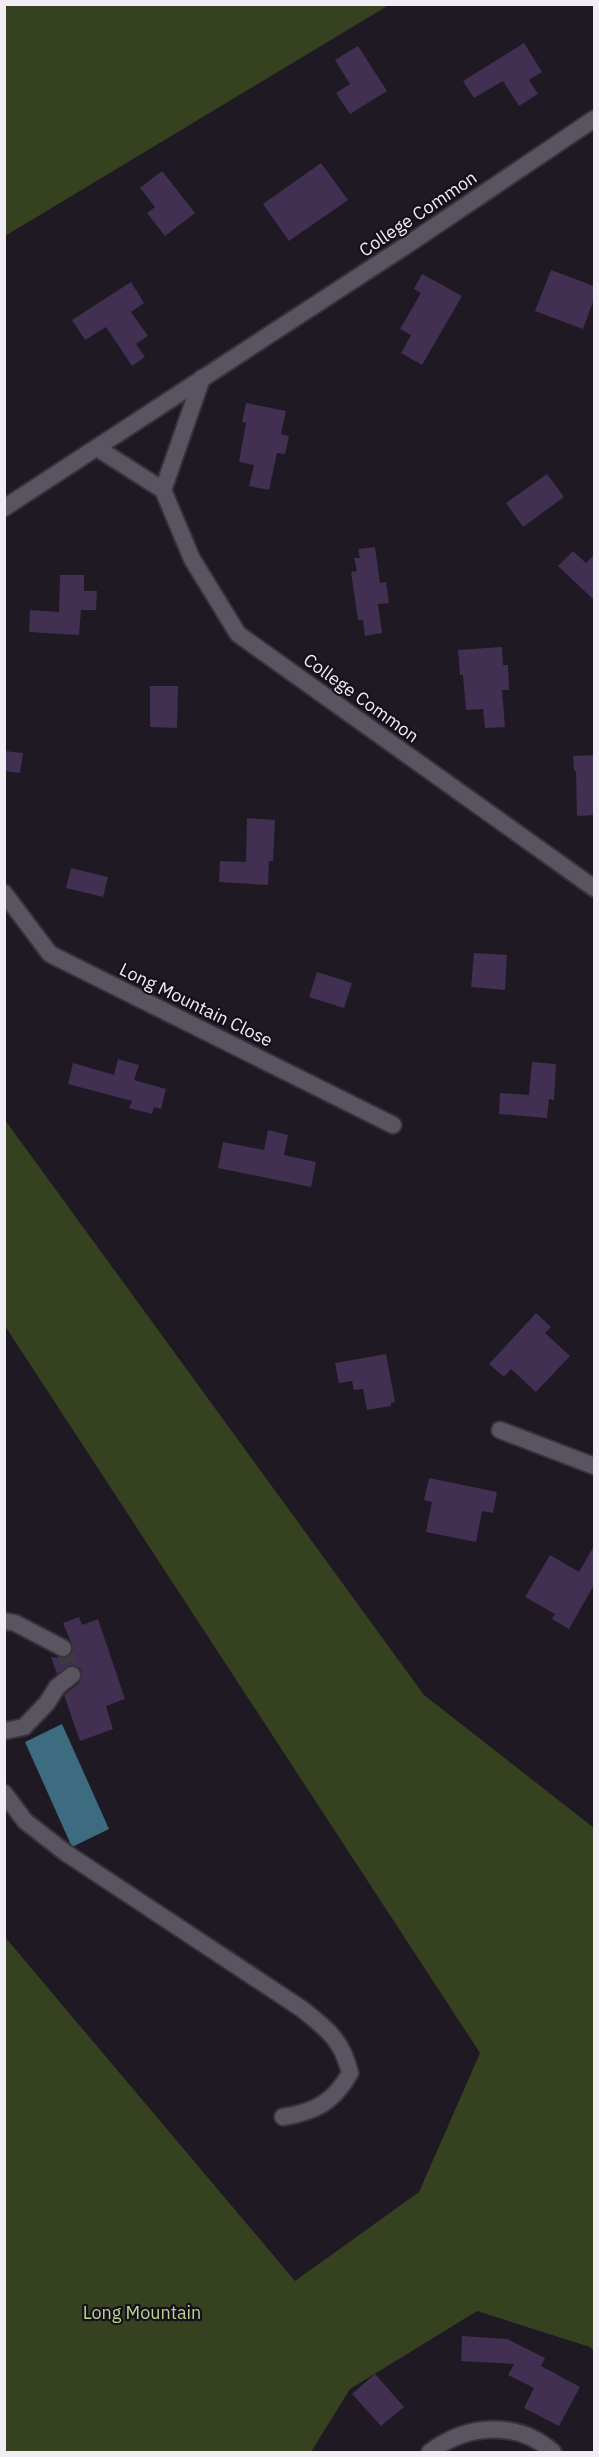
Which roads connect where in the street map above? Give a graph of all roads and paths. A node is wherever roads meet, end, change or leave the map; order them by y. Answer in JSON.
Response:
{"nodes":[{"id":1,"x":594,"y":119,"type":"edge"},
{"id":2,"x":202,"y":378,"type":"junction"},
{"id":3,"x":97,"y":448,"type":"junction"},
{"id":4,"x":163,"y":490,"type":"junction"},
{"id":5,"x":4,"y":508,"type":"edge"},
{"id":6,"x":594,"y":888,"type":"edge"},
{"id":7,"x":4,"y":893,"type":"edge"},
{"id":8,"x":393,"y":1125,"type":"dead end"},
{"id":9,"x":500,"y":1430,"type":"dead end"},
{"id":10,"x":594,"y":1466,"type":"edge"},
{"id":11,"x":4,"y":1621,"type":"edge"},
{"id":12,"x":63,"y":1648,"type":"tunnel mouth"},
{"id":13,"x":72,"y":1675,"type":"dead end"},
{"id":14,"x":4,"y":1731,"type":"edge"},
{"id":15,"x":4,"y":1793,"type":"edge"},
{"id":16,"x":283,"y":2117,"type":"dead end"},
{"id":17,"x":430,"y":2452,"type":"edge"},
{"id":18,"x":553,"y":2452,"type":"edge"}],
"edges":[{"from":1,"to":2,"type":"street","name":"College Common"},
{"from":2,"to":3,"type":"street","name":"College Common"},
{"from":2,"to":4,"type":"street"},
{"from":3,"to":4,"type":"street"},
{"from":3,"to":5,"type":"street","name":"College Common"},
{"from":4,"to":6,"type":"street","name":"College Common"},
{"from":7,"to":8,"type":"street","name":"Long Mountain Close"},
{"from":9,"to":10,"type":"street"},
{"from":11,"to":12,"type":"street"},
{"from":13,"to":14,"type":"street"},
{"from":15,"to":16,"type":"street"},
{"from":17,"to":18,"type":"street"}]}
